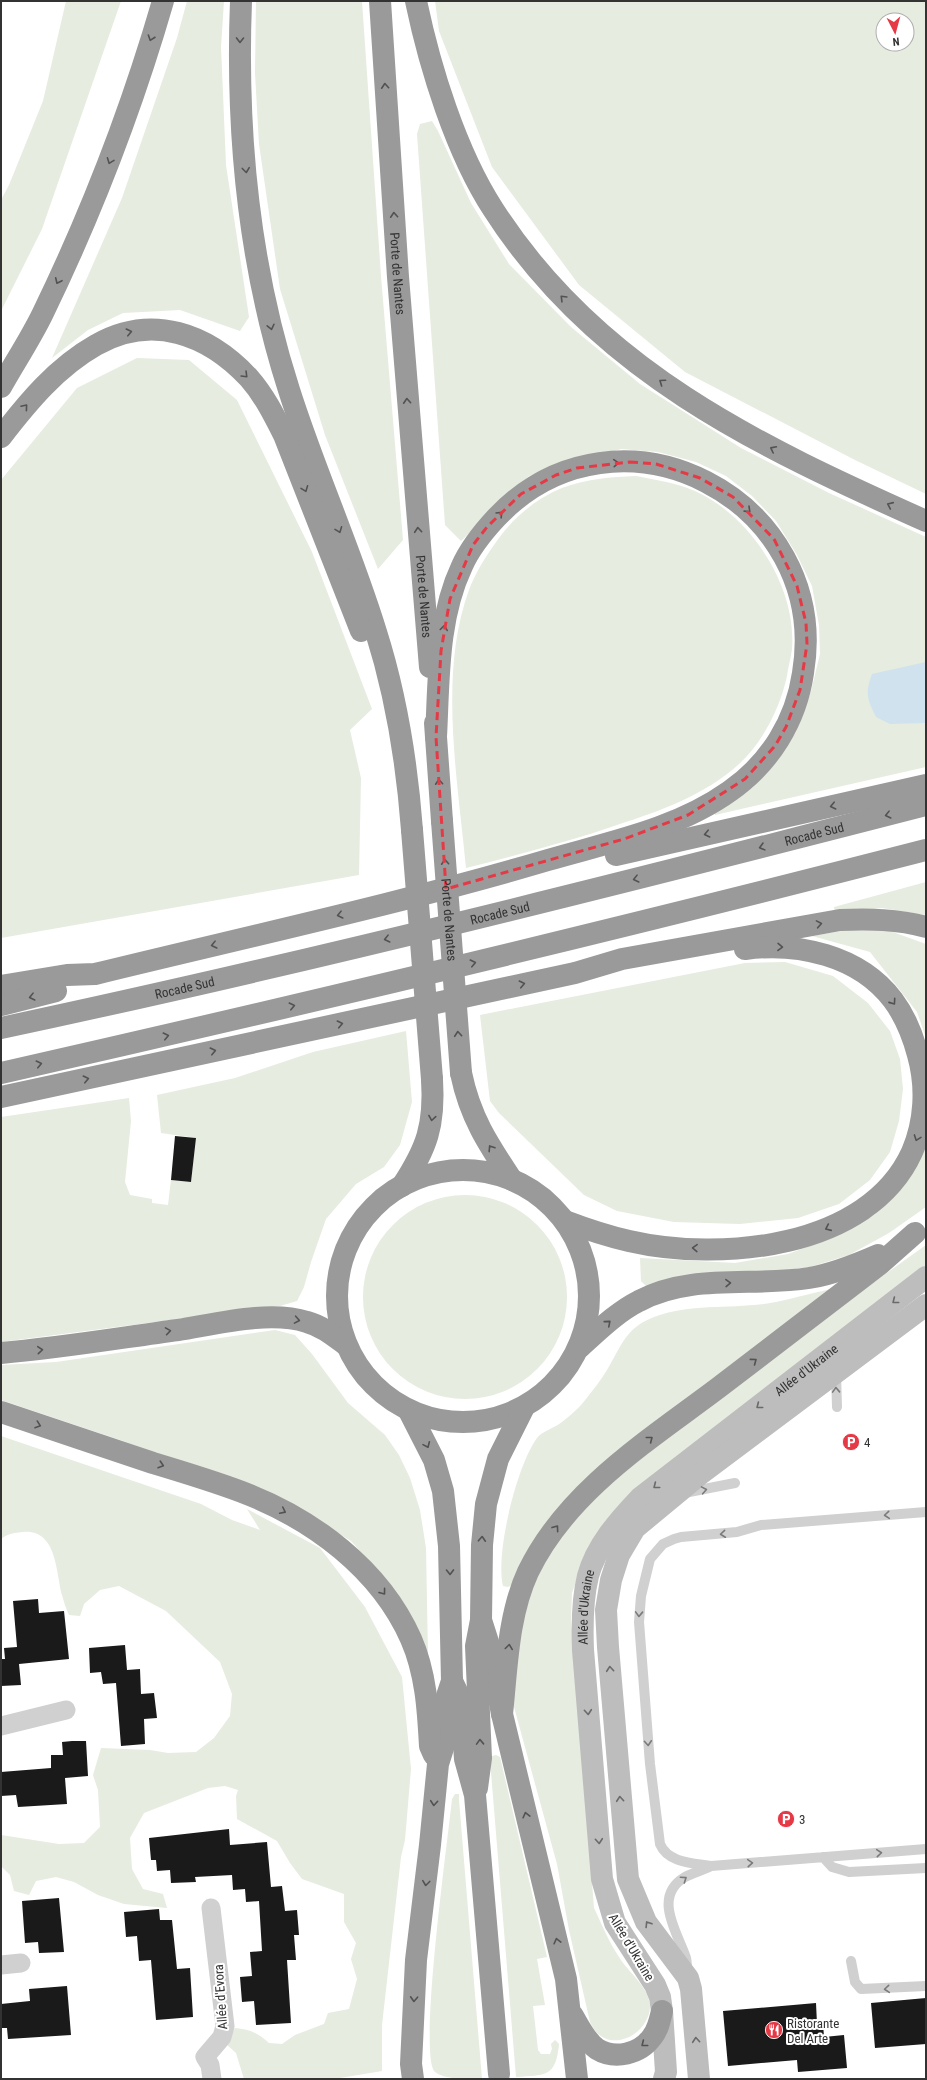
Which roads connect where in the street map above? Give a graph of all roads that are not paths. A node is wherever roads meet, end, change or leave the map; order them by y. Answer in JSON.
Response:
{"nodes":[{"id":1,"x":163,"y":1,"type":"edge"},
{"id":2,"x":241,"y":1,"type":"edge"},
{"id":3,"x":380,"y":1,"type":"edge"},
{"id":4,"x":416,"y":1,"type":"edge"},
{"id":5,"x":1,"y":387,"type":"edge"},
{"id":6,"x":1,"y":437,"type":"edge"},
{"id":7,"x":926,"y":521,"type":"edge"},
{"id":8,"x":436,"y":737,"type":"junction"},
{"id":9,"x":926,"y":785,"type":"edge"},
{"id":10,"x":926,"y":805,"type":"edge"},
{"id":11,"x":412,"y":824,"type":"junction"},
{"id":12,"x":926,"y":850,"type":"edge"},
{"id":13,"x":473,"y":882,"type":"junction"},
{"id":14,"x":926,"y":927,"type":"edge"},
{"id":15,"x":575,"y":973,"type":"junction"},
{"id":16,"x":95,"y":974,"type":"junction"},
{"id":17,"x":1,"y":986,"type":"edge"},
{"id":18,"x":1,"y":1005,"type":"edge"},
{"id":19,"x":1,"y":1028,"type":"edge"},
{"id":20,"x":1,"y":1073,"type":"edge"},
{"id":21,"x":1,"y":1097,"type":"edge"},
{"id":22,"x":512,"y":1180,"type":"junction"},
{"id":23,"x":402,"y":1186,"type":"junction"},
{"id":24,"x":565,"y":1221,"type":"junction"},
{"id":25,"x":920,"y":1229,"type":"edge"},
{"id":26,"x":926,"y":1277,"type":"edge"},
{"id":27,"x":926,"y":1305,"type":"edge"},
{"id":28,"x":346,"y":1345,"type":"junction"},
{"id":29,"x":578,"y":1348,"type":"junction"},
{"id":30,"x":1,"y":1353,"type":"edge"},
{"id":31,"x":836,"y":1373,"type":"junction"},
{"id":32,"x":524,"y":1407,"type":"junction"},
{"id":33,"x":837,"y":1407,"type":"dead end"},
{"id":34,"x":409,"y":1410,"type":"junction"},
{"id":35,"x":1,"y":1412,"type":"edge"},
{"id":36,"x":734,"y":1483,"type":"dead end"},
{"id":37,"x":674,"y":1495,"type":"junction"},
{"id":38,"x":926,"y":1512,"type":"edge"},
{"id":39,"x":481,"y":1620,"type":"junction"},
{"id":40,"x":452,"y":1681,"type":"junction"},
{"id":41,"x":66,"y":1710,"type":"dead end"},
{"id":42,"x":502,"y":1714,"type":"junction"},
{"id":43,"x":1,"y":1726,"type":"edge"},
{"id":44,"x":438,"y":1764,"type":"junction"},
{"id":45,"x":475,"y":1795,"type":"junction"},
{"id":46,"x":926,"y":1849,"type":"edge"},
{"id":47,"x":822,"y":1857,"type":"junction"},
{"id":48,"x":711,"y":1866,"type":"junction"},
{"id":49,"x":926,"y":1868,"type":"edge"},
{"id":50,"x":211,"y":1908,"type":"dead end"},
{"id":51,"x":851,"y":1961,"type":"dead end"},
{"id":52,"x":21,"y":1963,"type":"dead end"},
{"id":53,"x":1,"y":1965,"type":"edge"},
{"id":54,"x":688,"y":1978,"type":"junction"},
{"id":55,"x":926,"y":1986,"type":"edge"},
{"id":56,"x":662,"y":2011,"type":"junction"},
{"id":57,"x":571,"y":2013,"type":"junction"},
{"id":58,"x":499,"y":2074,"type":"dead end"},
{"id":59,"x":212,"y":2079,"type":"edge"},
{"id":60,"x":413,"y":2079,"type":"edge"},
{"id":61,"x":577,"y":2079,"type":"edge"},
{"id":62,"x":664,"y":2079,"type":"edge"},
{"id":63,"x":699,"y":2079,"type":"edge"}],
"edges":[{"from":1,"to":5,"type":"highway","one_way":true},
{"from":2,"to":11,"type":"highway","one_way":true},
{"from":8,"to":3,"type":"highway","name":"Porte de Nantes","one_way":true},
{"from":7,"to":4,"type":"highway","one_way":true},
{"from":6,"to":11,"type":"highway","one_way":true},
{"from":8,"to":13,"type":"highway","one_way":true},
{"from":22,"to":8,"type":"highway","name":"Porte de Nantes","one_way":true,"bridge":true},
{"from":9,"to":13,"type":"highway","one_way":true},
{"from":10,"to":19,"type":"highway","name":"Rocade Sud","one_way":true},
{"from":11,"to":23,"type":"highway","one_way":true,"bridge":true},
{"from":20,"to":12,"type":"highway","one_way":true},
{"from":13,"to":16,"type":"highway","one_way":true},
{"from":15,"to":14,"type":"highway","one_way":true},
{"from":21,"to":15,"type":"highway","one_way":true},
{"from":15,"to":24,"type":"highway","one_way":true},
{"from":16,"to":17,"type":"highway"},
{"from":16,"to":18,"type":"highway","one_way":true},
{"from":22,"to":23,"type":"highway"},
{"from":22,"to":24,"type":"highway"},
{"from":23,"to":28,"type":"highway"},
{"from":24,"to":29,"type":"highway"},
{"from":29,"to":25,"type":"highway","one_way":true},
{"from":42,"to":25,"type":"highway","one_way":true},
{"from":26,"to":56,"type":"street","name":"Allée d'Ukraine","one_way":true},
{"from":27,"to":31,"type":"street","name":"Allée d'Ukraine"},
{"from":30,"to":28,"type":"highway","one_way":true},
{"from":28,"to":34,"type":"highway"},
{"from":29,"to":32,"type":"highway"},
{"from":33,"to":31,"type":"lane","one_way":true},
{"from":31,"to":37,"type":"street","name":"Allée d'Ukraine"},
{"from":32,"to":34,"type":"highway"},
{"from":39,"to":32,"type":"highway","one_way":true},
{"from":34,"to":40,"type":"highway","one_way":true},
{"from":35,"to":44,"type":"highway","one_way":true},
{"from":37,"to":36,"type":"lane","one_way":true},
{"from":54,"to":37,"type":"street","name":"Allée d'Ukraine","one_way":true},
{"from":38,"to":48,"type":"lane","one_way":true},
{"from":39,"to":42,"type":"highway"},
{"from":45,"to":39,"type":"highway","one_way":true},
{"from":40,"to":44,"type":"highway"},
{"from":40,"to":45,"type":"highway"},
{"from":41,"to":43,"type":"street"},
{"from":57,"to":42,"type":"highway","one_way":true},
{"from":44,"to":60,"type":"highway","one_way":true},
{"from":45,"to":58,"type":"highway"},
{"from":47,"to":46,"type":"lane","one_way":true},
{"from":48,"to":47,"type":"lane","one_way":true},
{"from":47,"to":49,"type":"lane"},
{"from":54,"to":48,"type":"lane","one_way":true},
{"from":50,"to":59,"type":"street","name":"Allée d'Evora"},
{"from":55,"to":51,"type":"lane","one_way":true},
{"from":52,"to":53,"type":"street"},
{"from":63,"to":54,"type":"street","name":"Allée d'Ukraine","one_way":true},
{"from":56,"to":57,"type":"highway","one_way":true},
{"from":56,"to":62,"type":"street","name":"Allée d'Ukraine"},
{"from":57,"to":61,"type":"highway"}]}
